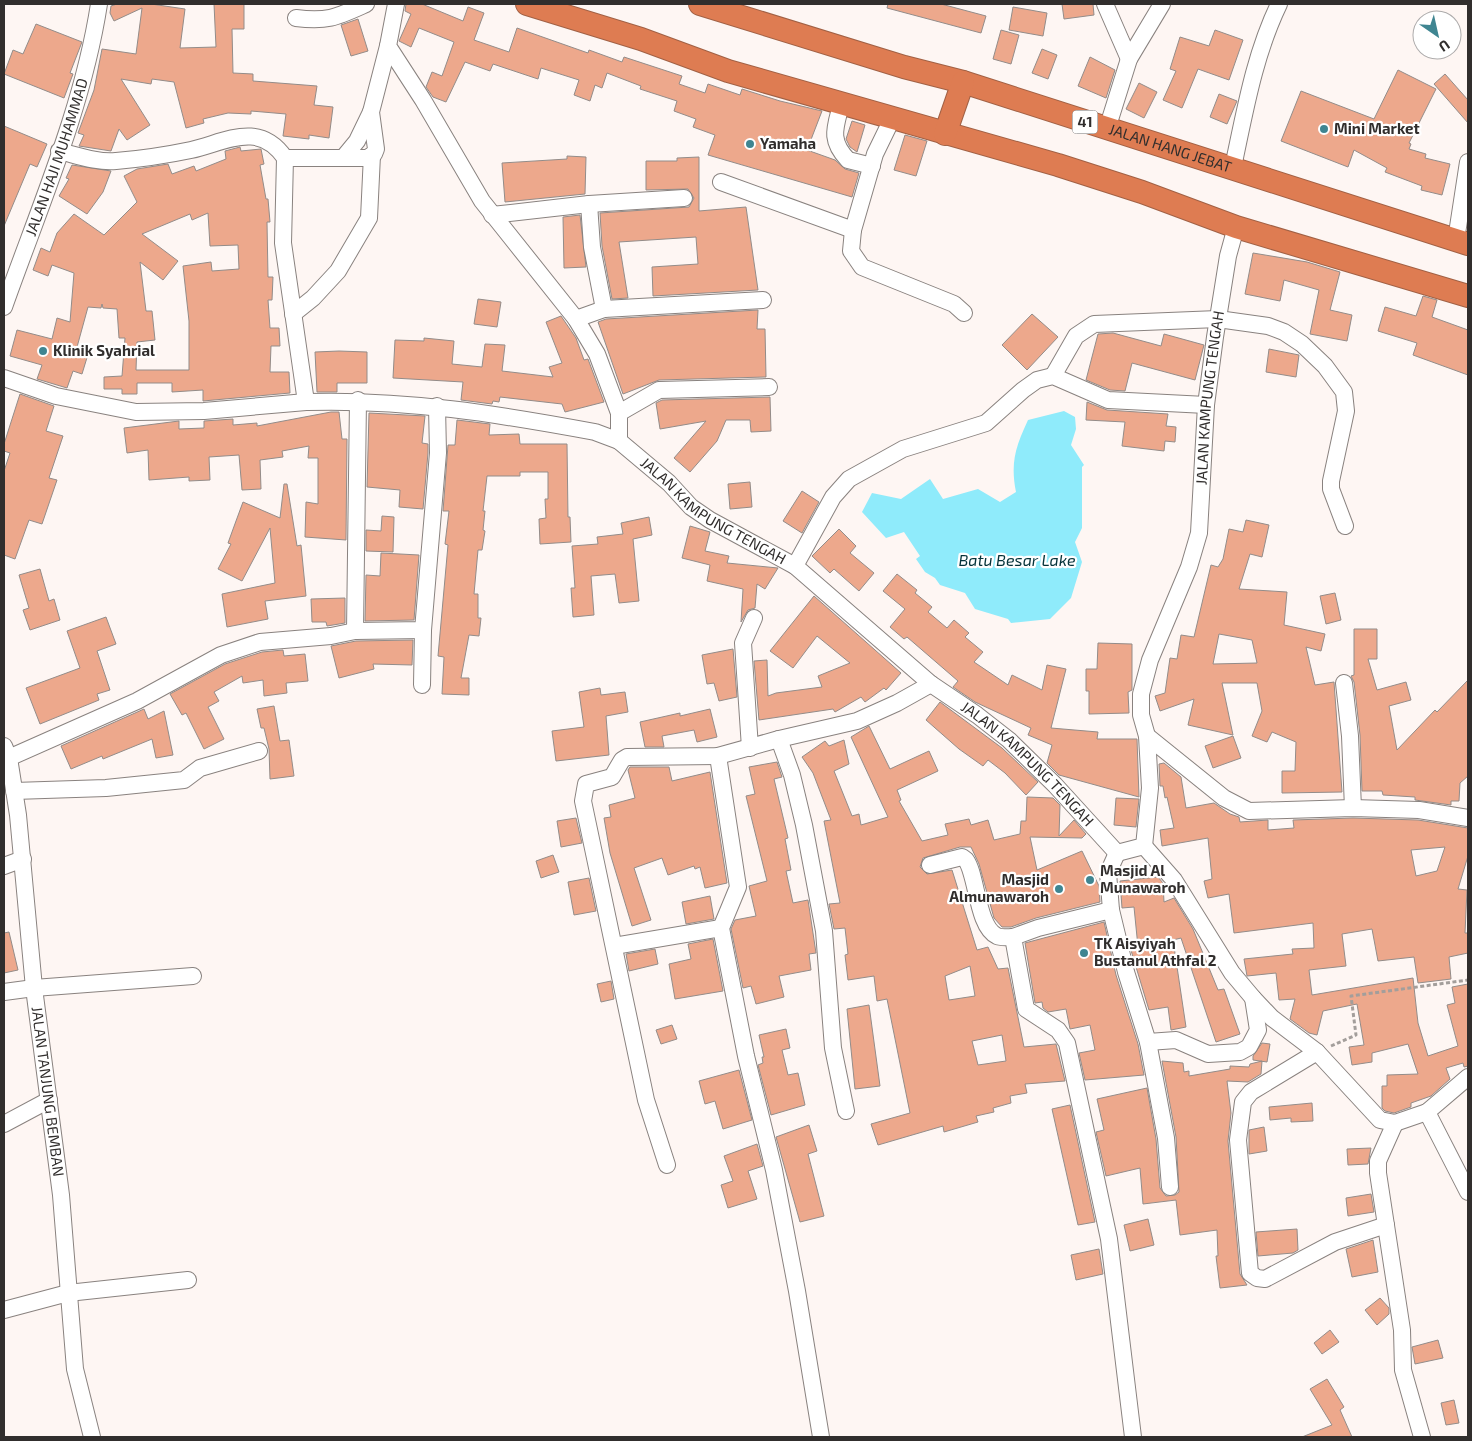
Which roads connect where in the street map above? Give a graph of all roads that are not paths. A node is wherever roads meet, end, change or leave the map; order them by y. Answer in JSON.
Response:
{"nodes":[{"id":1,"x":99,"y":4,"type":"edge"},
{"id":2,"x":366,"y":4,"type":"edge"},
{"id":3,"x":396,"y":4,"type":"edge"},
{"id":4,"x":527,"y":4,"type":"edge"},
{"id":5,"x":700,"y":4,"type":"edge"},
{"id":6,"x":1105,"y":4,"type":"edge"},
{"id":7,"x":1162,"y":4,"type":"edge"},
{"id":8,"x":1279,"y":4,"type":"edge"},
{"id":9,"x":296,"y":18,"type":"dead end"},
{"id":10,"x":388,"y":46,"type":"junction"},
{"id":11,"x":1129,"y":58,"type":"junction"},
{"id":12,"x":963,"y":82,"type":"junction"},
{"id":13,"x":841,"y":105,"type":"junction"},
{"id":14,"x":371,"y":112,"type":"junction"},
{"id":15,"x":892,"y":119,"type":"junction"},
{"id":16,"x":1107,"y":129,"type":"junction"},
{"id":17,"x":945,"y":134,"type":"junction"},
{"id":18,"x":59,"y":152,"type":"junction"},
{"id":19,"x":372,"y":155,"type":"junction"},
{"id":20,"x":285,"y":158,"type":"junction"},
{"id":21,"x":343,"y":158,"type":"junction"},
{"id":22,"x":1468,"y":162,"type":"edge"},
{"id":23,"x":872,"y":166,"type":"junction"},
{"id":24,"x":1233,"y":167,"type":"junction"},
{"id":25,"x":721,"y":182,"type":"dead end"},
{"id":26,"x":684,"y":198,"type":"dead end"},
{"id":27,"x":589,"y":204,"type":"junction"},
{"id":28,"x":492,"y":214,"type":"junction"},
{"id":29,"x":1236,"y":227,"type":"junction"},
{"id":30,"x":853,"y":230,"type":"junction"},
{"id":31,"x":1462,"y":242,"type":"edge"},
{"id":32,"x":1468,"y":296,"type":"edge"},
{"id":33,"x":763,"y":300,"type":"dead end"},
{"id":34,"x":4,"y":307,"type":"edge"},
{"id":35,"x":604,"y":309,"type":"junction"},
{"id":36,"x":964,"y":313,"type":"dead end"},
{"id":37,"x":293,"y":314,"type":"junction"},
{"id":38,"x":576,"y":319,"type":"junction"},
{"id":39,"x":1218,"y":319,"type":"junction"},
{"id":40,"x":1053,"y":376,"type":"junction"},
{"id":41,"x":4,"y":378,"type":"edge"},
{"id":42,"x":769,"y":387,"type":"dead end"},
{"id":43,"x":358,"y":400,"type":"junction"},
{"id":44,"x":306,"y":402,"type":"junction"},
{"id":45,"x":1206,"y":405,"type":"junction"},
{"id":46,"x":437,"y":406,"type":"junction"},
{"id":47,"x":618,"y":413,"type":"junction"},
{"id":48,"x":619,"y":441,"type":"junction"},
{"id":49,"x":1345,"y":526,"type":"dead end"},
{"id":50,"x":795,"y":566,"type":"junction"},
{"id":51,"x":754,"y":618,"type":"dead end"},
{"id":52,"x":423,"y":630,"type":"junction"},
{"id":53,"x":355,"y":631,"type":"junction"},
{"id":54,"x":1344,"y":683,"type":"dead end"},
{"id":55,"x":931,"y":684,"type":"junction"},
{"id":56,"x":422,"y":685,"type":"dead end"},
{"id":57,"x":1147,"y":736,"type":"junction"},
{"id":58,"x":779,"y":739,"type":"junction"},
{"id":59,"x":750,"y":748,"type":"junction"},
{"id":60,"x":260,"y":751,"type":"dead end"},
{"id":61,"x":5,"y":754,"type":"edge"},
{"id":62,"x":718,"y":756,"type":"junction"},
{"id":63,"x":14,"y":791,"type":"junction"},
{"id":64,"x":1353,"y":808,"type":"junction"},
{"id":65,"x":1468,"y":818,"type":"edge"},
{"id":66,"x":1144,"y":846,"type":"junction"},
{"id":67,"x":1117,"y":853,"type":"junction"},
{"id":68,"x":23,"y":859,"type":"junction"},
{"id":69,"x":930,"y":865,"type":"dead end"},
{"id":70,"x":4,"y":866,"type":"edge"},
{"id":71,"x":1111,"y":910,"type":"junction"},
{"id":72,"x":721,"y":928,"type":"junction"},
{"id":73,"x":1013,"y":937,"type":"junction"},
{"id":74,"x":614,"y":946,"type":"junction"},
{"id":75,"x":193,"y":976,"type":"dead end"},
{"id":76,"x":34,"y":988,"type":"junction"},
{"id":77,"x":4,"y":992,"type":"edge"},
{"id":78,"x":1253,"y":998,"type":"junction"},
{"id":79,"x":1148,"y":1042,"type":"junction"},
{"id":80,"x":1317,"y":1052,"type":"junction"},
{"id":81,"x":1468,"y":1077,"type":"edge"},
{"id":82,"x":49,"y":1100,"type":"junction"},
{"id":83,"x":846,"y":1111,"type":"dead end"},
{"id":84,"x":1427,"y":1112,"type":"junction"},
{"id":85,"x":1395,"y":1123,"type":"junction"},
{"id":86,"x":4,"y":1124,"type":"edge"},
{"id":87,"x":667,"y":1164,"type":"dead end"},
{"id":88,"x":1170,"y":1187,"type":"dead end"},
{"id":89,"x":1468,"y":1192,"type":"edge"},
{"id":90,"x":1386,"y":1225,"type":"junction"},
{"id":91,"x":188,"y":1280,"type":"dead end"},
{"id":92,"x":68,"y":1293,"type":"junction"},
{"id":93,"x":4,"y":1310,"type":"edge"},
{"id":94,"x":92,"y":1437,"type":"edge"},
{"id":95,"x":821,"y":1437,"type":"edge"},
{"id":96,"x":1132,"y":1437,"type":"edge"},
{"id":97,"x":1422,"y":1437,"type":"edge"}],
"edges":[{"from":1,"to":18,"type":"street","name":"JALAN HAJI MUHAMMAD"},
{"from":2,"to":9,"type":"street"},
{"from":3,"to":10,"type":"street"},
{"from":4,"to":13,"type":"highway"},
{"from":5,"to":12,"type":"highway","name":"JALAN HANG JEBAT","number":"41"},
{"from":6,"to":11,"type":"street"},
{"from":7,"to":11,"type":"street"},
{"from":8,"to":24,"type":"street"},
{"from":10,"to":14,"type":"street"},
{"from":10,"to":28,"type":"street"},
{"from":11,"to":16,"type":"street"},
{"from":12,"to":16,"type":"highway","name":"JALAN HANG JEBAT","number":"41"},
{"from":12,"to":17,"type":"highway"},
{"from":13,"to":15,"type":"highway"},
{"from":13,"to":23,"type":"street"},
{"from":14,"to":19,"type":"street"},
{"from":14,"to":21,"type":"street"},
{"from":15,"to":17,"type":"highway"},
{"from":15,"to":23,"type":"street"},
{"from":16,"to":24,"type":"highway","name":"JALAN HANG JEBAT","number":"41"},
{"from":17,"to":29,"type":"highway"},
{"from":18,"to":20,"type":"street"},
{"from":18,"to":34,"type":"street","name":"JALAN HAJI MUHAMMAD"},
{"from":19,"to":21,"type":"street"},
{"from":19,"to":37,"type":"street"},
{"from":20,"to":21,"type":"street"},
{"from":20,"to":37,"type":"street"},
{"from":22,"to":31,"type":"street"},
{"from":23,"to":30,"type":"street"},
{"from":24,"to":31,"type":"highway","name":"JALAN HANG JEBAT","number":"41"},
{"from":25,"to":30,"type":"street"},
{"from":26,"to":27,"type":"street"},
{"from":27,"to":28,"type":"street"},
{"from":27,"to":35,"type":"street"},
{"from":28,"to":38,"type":"street"},
{"from":29,"to":32,"type":"highway"},
{"from":29,"to":39,"type":"street","name":"JALAN KAMPUNG TENGAH"},
{"from":30,"to":36,"type":"street"},
{"from":33,"to":35,"type":"street"},
{"from":35,"to":38,"type":"street"},
{"from":37,"to":44,"type":"street"},
{"from":38,"to":47,"type":"street"},
{"from":39,"to":40,"type":"street"},
{"from":39,"to":45,"type":"street","name":"JALAN KAMPUNG TENGAH"},
{"from":39,"to":49,"type":"street"},
{"from":40,"to":45,"type":"street"},
{"from":40,"to":50,"type":"street"},
{"from":41,"to":44,"type":"street","name":"JALAN KAMPUNG TENGAH"},
{"from":42,"to":47,"type":"street"},
{"from":43,"to":44,"type":"street","name":"JALAN KAMPUNG TENGAH"},
{"from":43,"to":46,"type":"street","name":"JALAN KAMPUNG TENGAH"},
{"from":43,"to":53,"type":"street"},
{"from":45,"to":57,"type":"street","name":"JALAN KAMPUNG TENGAH"},
{"from":46,"to":48,"type":"street","name":"JALAN KAMPUNG TENGAH"},
{"from":46,"to":52,"type":"street"},
{"from":47,"to":48,"type":"street"},
{"from":48,"to":50,"type":"street","name":"JALAN KAMPUNG TENGAH"},
{"from":50,"to":55,"type":"street","name":"JALAN KAMPUNG TENGAH"},
{"from":51,"to":59,"type":"street"},
{"from":52,"to":53,"type":"street"},
{"from":52,"to":56,"type":"street"},
{"from":53,"to":61,"type":"street"},
{"from":54,"to":64,"type":"street"},
{"from":55,"to":58,"type":"street"},
{"from":55,"to":67,"type":"street","name":"JALAN KAMPUNG TENGAH"},
{"from":57,"to":64,"type":"street"},
{"from":57,"to":66,"type":"street","name":"JALAN KAMPUNG TENGAH"},
{"from":58,"to":59,"type":"street"},
{"from":58,"to":83,"type":"street"},
{"from":59,"to":62,"type":"street"},
{"from":60,"to":63,"type":"street"},
{"from":61,"to":63,"type":"street","name":"JALAN TANJUNG BEMBAN"},
{"from":62,"to":72,"type":"street"},
{"from":62,"to":74,"type":"street"},
{"from":63,"to":68,"type":"street","name":"JALAN TANJUNG BEMBAN"},
{"from":64,"to":65,"type":"street"},
{"from":66,"to":67,"type":"street"},
{"from":66,"to":78,"type":"street"},
{"from":67,"to":71,"type":"street"},
{"from":68,"to":70,"type":"street"},
{"from":68,"to":76,"type":"street","name":"JALAN TANJUNG BEMBAN"},
{"from":69,"to":73,"type":"street"},
{"from":71,"to":73,"type":"street"},
{"from":71,"to":79,"type":"street"},
{"from":72,"to":74,"type":"street"},
{"from":72,"to":95,"type":"street"},
{"from":73,"to":96,"type":"street"},
{"from":74,"to":87,"type":"street"},
{"from":75,"to":76,"type":"street"},
{"from":76,"to":77,"type":"street"},
{"from":76,"to":82,"type":"street","name":"JALAN TANJUNG BEMBAN"},
{"from":78,"to":79,"type":"street"},
{"from":78,"to":80,"type":"street"},
{"from":79,"to":88,"type":"street"},
{"from":80,"to":85,"type":"street"},
{"from":80,"to":90,"type":"street"},
{"from":81,"to":84,"type":"street"},
{"from":82,"to":86,"type":"street"},
{"from":82,"to":92,"type":"street","name":"JALAN TANJUNG BEMBAN"},
{"from":84,"to":85,"type":"street"},
{"from":84,"to":89,"type":"street"},
{"from":85,"to":90,"type":"street"},
{"from":90,"to":97,"type":"street"},
{"from":91,"to":92,"type":"street"},
{"from":92,"to":93,"type":"street"},
{"from":92,"to":94,"type":"street","name":"JALAN TANJUNG BEMBAN"}]}
